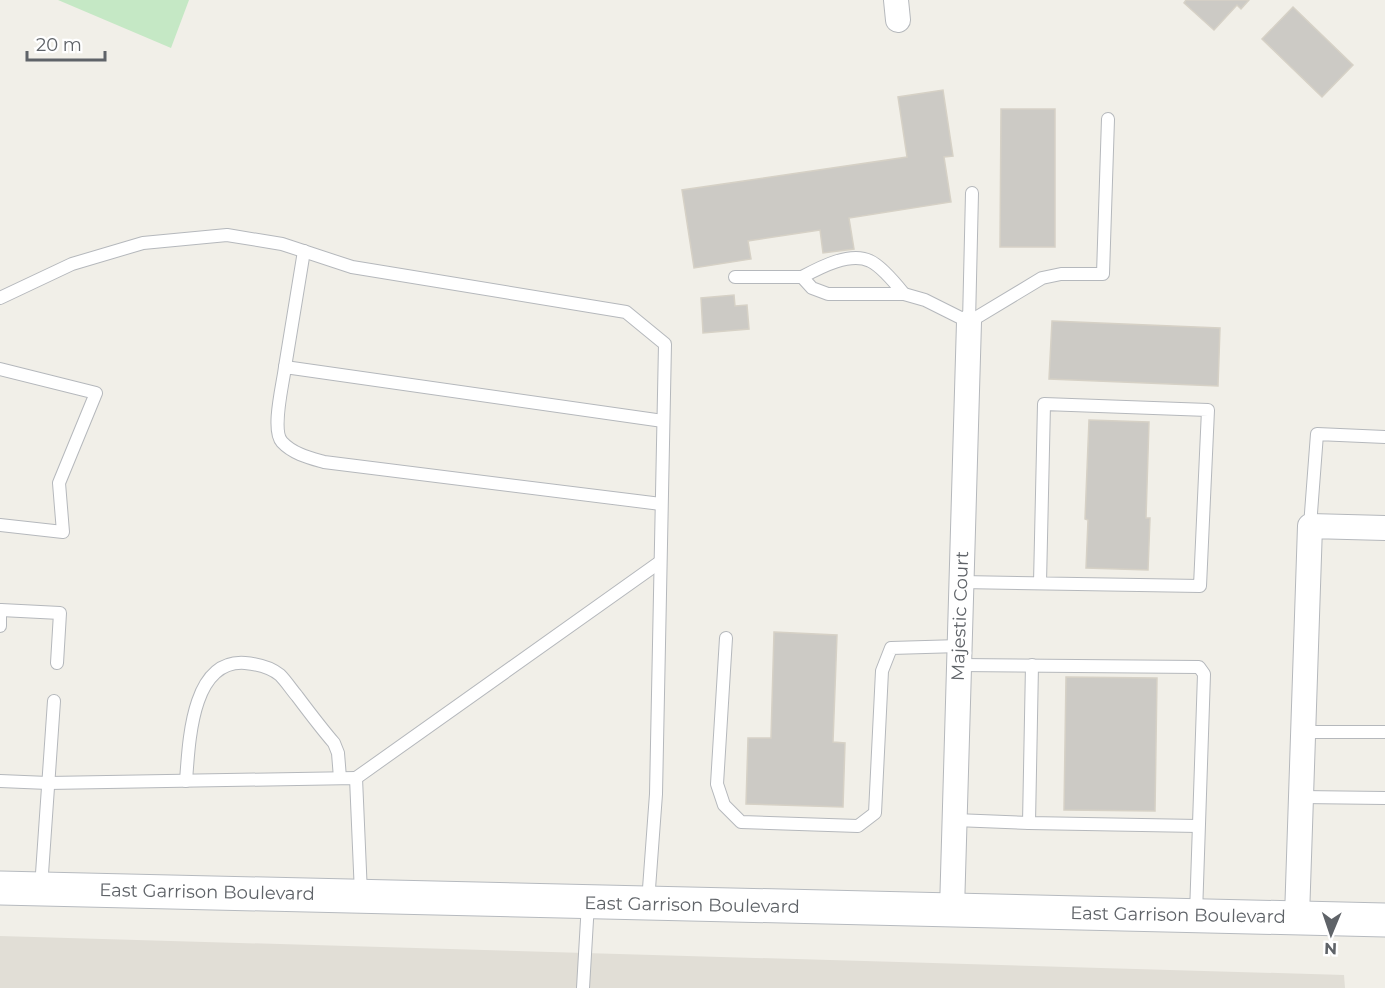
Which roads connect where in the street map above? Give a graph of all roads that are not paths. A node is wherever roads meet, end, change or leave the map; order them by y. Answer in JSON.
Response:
{"nodes":[{"id":1,"x":1108,"y":119,"type":"dead end"},
{"id":2,"x":972,"y":193,"type":"dead end"},
{"id":3,"x":304,"y":251,"type":"junction"},
{"id":4,"x":735,"y":277,"type":"dead end"},
{"id":5,"x":802,"y":277,"type":"junction"},
{"id":6,"x":904,"y":294,"type":"junction"},
{"id":7,"x":0,"y":298,"type":"edge"},
{"id":8,"x":969,"y":322,"type":"junction"},
{"id":9,"x":285,"y":367,"type":"junction"},
{"id":10,"x":0,"y":369,"type":"edge"},
{"id":11,"x":663,"y":421,"type":"junction"},
{"id":12,"x":1385,"y":437,"type":"edge"},
{"id":13,"x":662,"y":504,"type":"junction"},
{"id":14,"x":0,"y":525,"type":"edge"},
{"id":15,"x":1310,"y":526,"type":"junction"},
{"id":16,"x":1385,"y":528,"type":"edge"},
{"id":17,"x":660,"y":562,"type":"junction"},
{"id":18,"x":961,"y":582,"type":"junction"},
{"id":19,"x":1040,"y":584,"type":"junction"},
{"id":20,"x":1,"y":610,"type":"edge"},
{"id":21,"x":0,"y":626,"type":"edge"},
{"id":22,"x":726,"y":638,"type":"dead end"},
{"id":23,"x":959,"y":656,"type":"junction"},
{"id":24,"x":57,"y":663,"type":"dead end"},
{"id":25,"x":1032,"y":665,"type":"junction"},
{"id":26,"x":54,"y":701,"type":"dead end"},
{"id":27,"x":1303,"y":732,"type":"junction"},
{"id":28,"x":1385,"y":732,"type":"edge"},
{"id":29,"x":340,"y":778,"type":"junction"},
{"id":30,"x":357,"y":778,"type":"junction"},
{"id":31,"x":186,"y":780,"type":"junction"},
{"id":32,"x":0,"y":781,"type":"edge"},
{"id":33,"x":48,"y":783,"type":"junction"},
{"id":34,"x":1301,"y":797,"type":"junction"},
{"id":35,"x":1385,"y":798,"type":"edge"},
{"id":36,"x":954,"y":820,"type":"junction"},
{"id":37,"x":1029,"y":823,"type":"junction"},
{"id":38,"x":1198,"y":826,"type":"junction"},
{"id":39,"x":0,"y":888,"type":"edge"},
{"id":40,"x":41,"y":888,"type":"junction"},
{"id":41,"x":361,"y":896,"type":"junction"},
{"id":42,"x":588,"y":902,"type":"junction"},
{"id":43,"x":648,"y":903,"type":"junction"},
{"id":44,"x":952,"y":910,"type":"junction"},
{"id":45,"x":1196,"y":915,"type":"junction"},
{"id":46,"x":1297,"y":917,"type":"junction"},
{"id":47,"x":1385,"y":920,"type":"edge"},
{"id":48,"x":583,"y":988,"type":"edge"}],
"edges":[{"from":1,"to":8,"type":"lane"},
{"from":2,"to":8,"type":"lane"},
{"from":3,"to":7,"type":"lane"},
{"from":3,"to":9,"type":"lane"},
{"from":3,"to":11,"type":"lane"},
{"from":4,"to":5,"type":"lane"},
{"from":5,"to":6,"type":"lane"},
{"from":5,"to":6,"type":"lane"},
{"from":6,"to":8,"type":"lane"},
{"from":8,"to":18,"type":"street","name":"Majestic Court"},
{"from":9,"to":11,"type":"lane"},
{"from":9,"to":13,"type":"lane"},
{"from":10,"to":14,"type":"lane"},
{"from":11,"to":13,"type":"lane"},
{"from":12,"to":15,"type":"lane"},
{"from":13,"to":17,"type":"lane"},
{"from":15,"to":16,"type":"street"},
{"from":15,"to":27,"type":"street"},
{"from":17,"to":30,"type":"lane"},
{"from":17,"to":43,"type":"lane"},
{"from":18,"to":19,"type":"lane"},
{"from":18,"to":23,"type":"street","name":"Majestic Court"},
{"from":19,"to":19,"type":"lane"},
{"from":20,"to":21,"type":"lane"},
{"from":20,"to":24,"type":"lane"},
{"from":22,"to":23,"type":"lane"},
{"from":23,"to":25,"type":"lane"},
{"from":23,"to":36,"type":"street","name":"Majestic Court"},
{"from":25,"to":37,"type":"lane"},
{"from":25,"to":38,"type":"lane"},
{"from":26,"to":33,"type":"lane"},
{"from":27,"to":28,"type":"lane"},
{"from":27,"to":34,"type":"street"},
{"from":29,"to":30,"type":"lane"},
{"from":29,"to":31,"type":"lane"},
{"from":29,"to":31,"type":"lane"},
{"from":30,"to":41,"type":"lane"},
{"from":31,"to":33,"type":"lane"},
{"from":32,"to":33,"type":"lane"},
{"from":33,"to":40,"type":"lane"},
{"from":34,"to":35,"type":"lane"},
{"from":34,"to":46,"type":"street"},
{"from":36,"to":37,"type":"lane"},
{"from":36,"to":44,"type":"street","name":"Majestic Court"},
{"from":37,"to":38,"type":"lane"},
{"from":38,"to":45,"type":"lane"},
{"from":39,"to":40,"type":"main road","name":"East Garrison Boulevard"},
{"from":40,"to":41,"type":"main road","name":"East Garrison Boulevard"},
{"from":41,"to":42,"type":"main road","name":"East Garrison Boulevard"},
{"from":42,"to":43,"type":"main road","name":"East Garrison Boulevard"},
{"from":42,"to":48,"type":"lane"},
{"from":43,"to":44,"type":"main road","name":"East Garrison Boulevard"},
{"from":44,"to":45,"type":"main road","name":"East Garrison Boulevard"},
{"from":45,"to":46,"type":"main road","name":"East Garrison Boulevard"},
{"from":46,"to":47,"type":"main road","name":"East Garrison Boulevard"}]}
